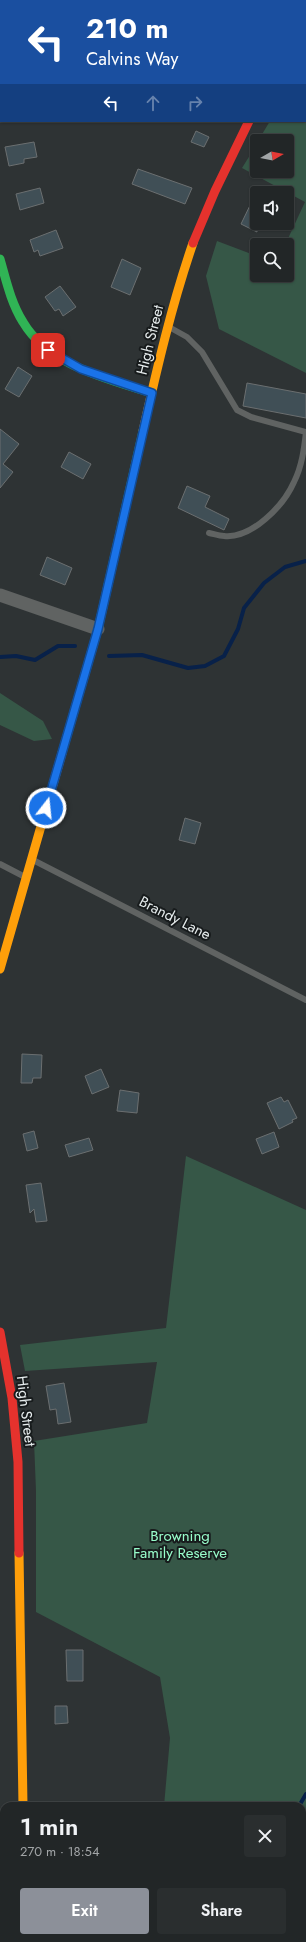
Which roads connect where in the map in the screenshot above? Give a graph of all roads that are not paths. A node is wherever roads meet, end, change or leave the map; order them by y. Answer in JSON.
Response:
{"nodes":[{"id":1,"x":249,"y":122,"type":"edge"},
{"id":2,"x":0,"y":259,"type":"edge"},
{"id":3,"x":167,"y":327,"type":"junction"},
{"id":4,"x":152,"y":393,"type":"junction"},
{"id":5,"x":306,"y":432,"type":"edge"},
{"id":6,"x":209,"y":533,"type":"dead end"},
{"id":7,"x":0,"y":595,"type":"edge"},
{"id":8,"x":98,"y":629,"type":"junction"},
{"id":9,"x":31,"y":859,"type":"junction"},
{"id":10,"x":0,"y":864,"type":"edge"},
{"id":11,"x":26,"y":877,"type":"junction"},
{"id":12,"x":0,"y":969,"type":"edge"},
{"id":13,"x":306,"y":1000,"type":"edge"},
{"id":14,"x":0,"y":1332,"type":"edge"},
{"id":15,"x":23,"y":1802,"type":"edge"}],
"edges":[{"from":1,"to":3,"type":"street","name":"High Street"},
{"from":2,"to":4,"type":"street"},
{"from":3,"to":4,"type":"street","name":"High Street"},
{"from":3,"to":5,"type":"lane"},
{"from":4,"to":8,"type":"street","name":"High Street"},
{"from":5,"to":6,"type":"lane"},
{"from":7,"to":8,"type":"street"},
{"from":8,"to":9,"type":"street","name":"High Street"},
{"from":9,"to":11,"type":"street","name":"High Street"},
{"from":9,"to":13,"type":"lane","name":"Brandy Lane"},
{"from":10,"to":11,"type":"lane"},
{"from":11,"to":12,"type":"street","name":"High Street"},
{"from":14,"to":15,"type":"street","name":"High Street"}]}
